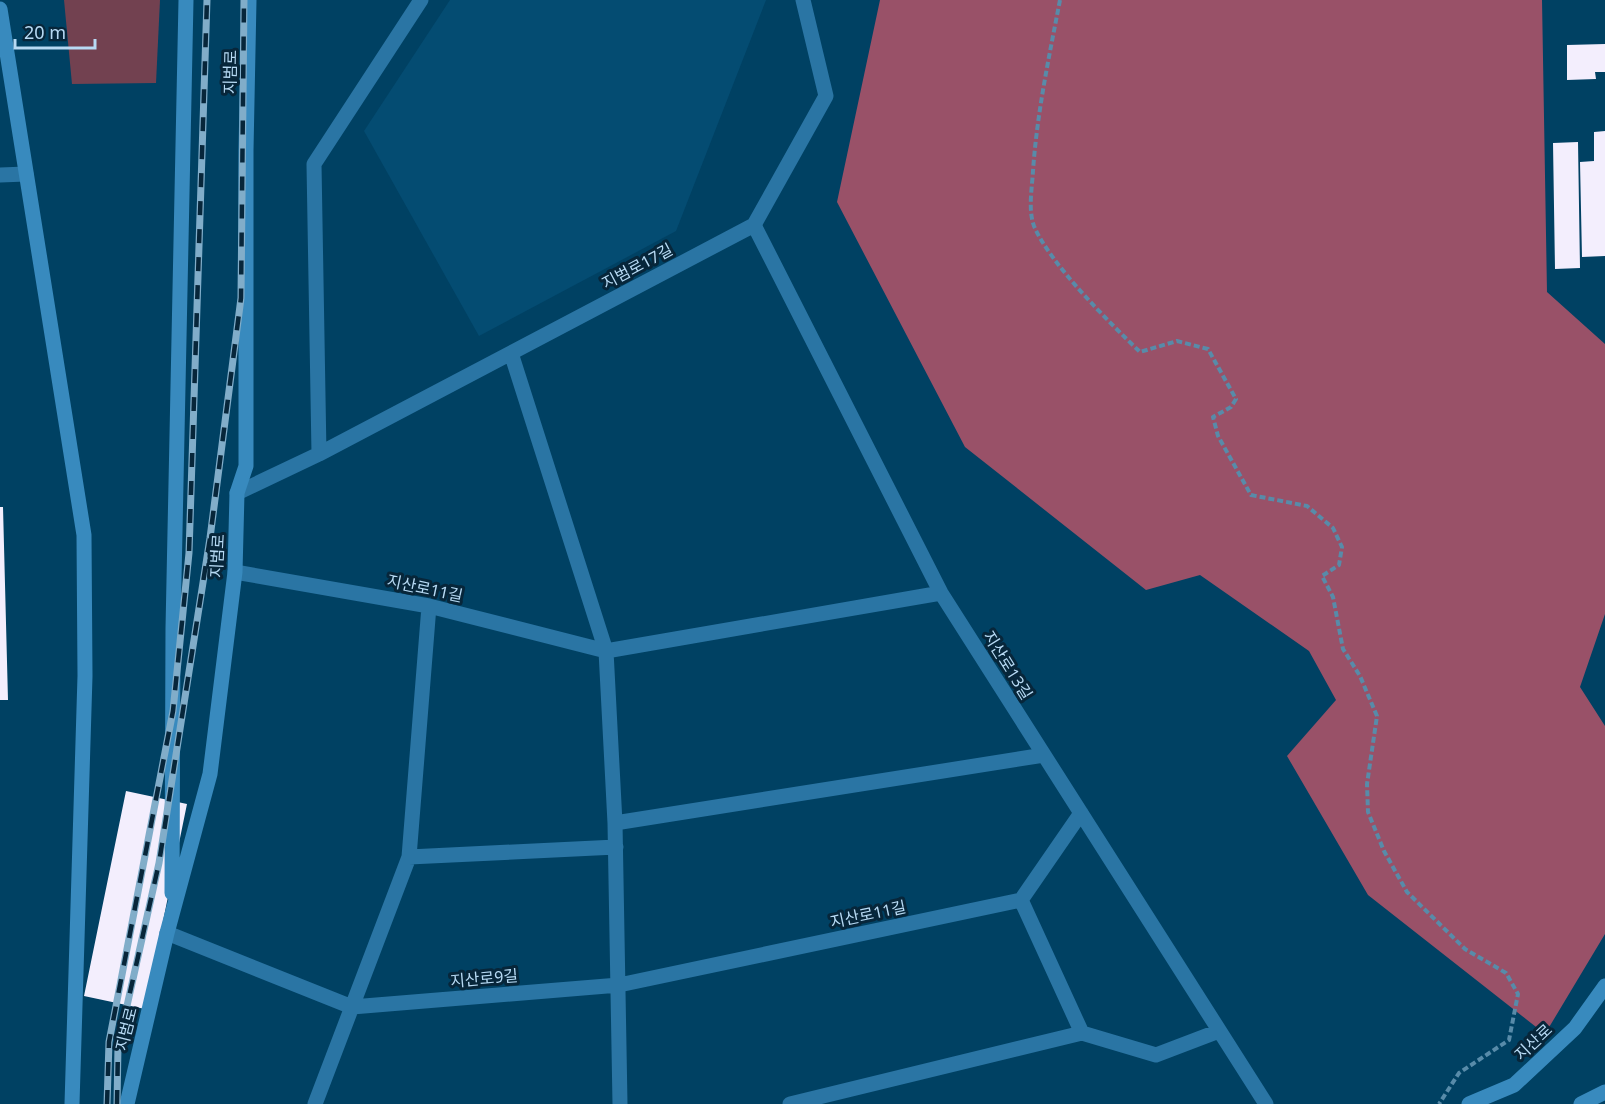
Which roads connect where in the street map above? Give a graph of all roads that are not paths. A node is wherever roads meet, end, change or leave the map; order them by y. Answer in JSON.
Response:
{"nodes":[{"id":1,"x":186,"y":0,"type":"edge"},
{"id":2,"x":249,"y":0,"type":"edge"},
{"id":3,"x":421,"y":0,"type":"edge"},
{"id":4,"x":803,"y":0,"type":"edge"},
{"id":5,"x":0,"y":9,"type":"edge"},
{"id":6,"x":26,"y":174,"type":"junction"},
{"id":7,"x":0,"y":175,"type":"edge"},
{"id":8,"x":754,"y":225,"type":"junction"},
{"id":9,"x":511,"y":353,"type":"junction"},
{"id":10,"x":320,"y":454,"type":"junction"},
{"id":11,"x":237,"y":493,"type":"junction"},
{"id":12,"x":235,"y":572,"type":"junction"},
{"id":13,"x":941,"y":593,"type":"junction"},
{"id":14,"x":429,"y":606,"type":"junction"},
{"id":15,"x":606,"y":651,"type":"junction"},
{"id":16,"x":1044,"y":754,"type":"junction"},
{"id":17,"x":1081,"y":813,"type":"junction"},
{"id":18,"x":615,"y":823,"type":"junction"},
{"id":19,"x":616,"y":847,"type":"junction"},
{"id":20,"x":409,"y":857,"type":"junction"},
{"id":21,"x":1021,"y":900,"type":"junction"},
{"id":22,"x":172,"y":914,"type":"junction"},
{"id":23,"x":167,"y":933,"type":"junction"},
{"id":24,"x":619,"y":985,"type":"junction"},
{"id":25,"x":1605,"y":986,"type":"edge"},
{"id":26,"x":352,"y":1008,"type":"junction"},
{"id":27,"x":1219,"y":1031,"type":"junction"},
{"id":28,"x":1082,"y":1033,"type":"junction"},
{"id":29,"x":1605,"y":1092,"type":"edge"},
{"id":30,"x":72,"y":1104,"type":"edge"},
{"id":31,"x":127,"y":1104,"type":"edge"},
{"id":32,"x":315,"y":1104,"type":"edge"},
{"id":33,"x":620,"y":1104,"type":"edge"},
{"id":34,"x":790,"y":1104,"type":"edge"},
{"id":35,"x":1266,"y":1104,"type":"edge"},
{"id":36,"x":1469,"y":1104,"type":"edge"},
{"id":37,"x":1581,"y":1104,"type":"edge"}],
"edges":[{"from":1,"to":22,"type":"main road"},
{"from":2,"to":11,"type":"main road","name":"지범로"},
{"from":3,"to":10,"type":"street"},
{"from":4,"to":8,"type":"street"},
{"from":5,"to":6,"type":"main road"},
{"from":6,"to":7,"type":"street"},
{"from":6,"to":30,"type":"main road"},
{"from":8,"to":9,"type":"street","name":"지범로17길"},
{"from":8,"to":13,"type":"street","name":"지산로13길"},
{"from":9,"to":10,"type":"street","name":"지범로17길"},
{"from":9,"to":15,"type":"street"},
{"from":10,"to":11,"type":"street","name":"지범로17길"},
{"from":11,"to":12,"type":"main road","name":"지범로"},
{"from":12,"to":14,"type":"street","name":"지산로11길"},
{"from":12,"to":22,"type":"main road","name":"지범로"},
{"from":13,"to":15,"type":"street","name":"지산로11길"},
{"from":13,"to":16,"type":"street","name":"지산로13길"},
{"from":14,"to":15,"type":"street","name":"지산로11길"},
{"from":14,"to":20,"type":"street"},
{"from":15,"to":18,"type":"street"},
{"from":16,"to":17,"type":"street","name":"지산로13길"},
{"from":16,"to":18,"type":"street"},
{"from":17,"to":21,"type":"street"},
{"from":17,"to":27,"type":"street","name":"지산로13길"},
{"from":18,"to":19,"type":"street"},
{"from":19,"to":20,"type":"street"},
{"from":19,"to":24,"type":"street"},
{"from":20,"to":26,"type":"street"},
{"from":21,"to":24,"type":"street","name":"지산로11길"},
{"from":21,"to":28,"type":"street"},
{"from":22,"to":23,"type":"main road","name":"지범로"},
{"from":23,"to":26,"type":"street"},
{"from":23,"to":31,"type":"main road","name":"지범로"},
{"from":24,"to":26,"type":"street","name":"지산로9길"},
{"from":24,"to":33,"type":"street"},
{"from":25,"to":36,"type":"main road","name":"지산로"},
{"from":26,"to":32,"type":"street"},
{"from":27,"to":28,"type":"street"},
{"from":27,"to":35,"type":"street","name":"지산로13길"},
{"from":28,"to":34,"type":"street"},
{"from":29,"to":37,"type":"main road"}]}
